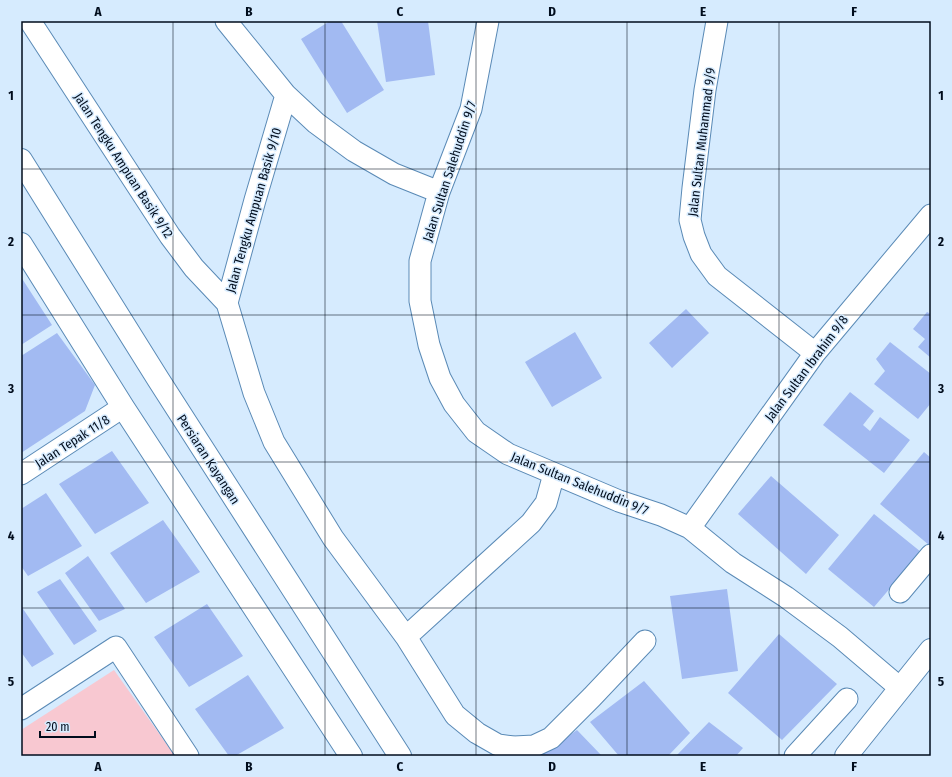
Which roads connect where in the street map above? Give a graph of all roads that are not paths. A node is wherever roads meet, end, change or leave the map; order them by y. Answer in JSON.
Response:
{"nodes":[{"id":1,"x":30,"y":21,"type":"edge"},
{"id":2,"x":226,"y":21,"type":"edge"},
{"id":3,"x":488,"y":21,"type":"edge"},
{"id":4,"x":717,"y":21,"type":"edge"},
{"id":5,"x":286,"y":95,"type":"junction"},
{"id":6,"x":21,"y":160,"type":"edge"},
{"id":7,"x":439,"y":192,"type":"junction"},
{"id":8,"x":931,"y":215,"type":"edge"},
{"id":9,"x":21,"y":244,"type":"edge"},
{"id":10,"x":227,"y":303,"type":"junction"},
{"id":11,"x":815,"y":353,"type":"junction"},
{"id":12,"x":123,"y":407,"type":"junction"},
{"id":13,"x":21,"y":474,"type":"edge"},
{"id":14,"x":554,"y":474,"type":"junction"},
{"id":15,"x":690,"y":528,"type":"junction"},
{"id":16,"x":931,"y":555,"type":"edge"},
{"id":17,"x":900,"y":592,"type":"dead end"},
{"id":18,"x":406,"y":637,"type":"junction"},
{"id":19,"x":645,"y":641,"type":"dead end"},
{"id":20,"x":931,"y":650,"type":"edge"},
{"id":21,"x":900,"y":688,"type":"junction"},
{"id":22,"x":847,"y":699,"type":"dead end"},
{"id":23,"x":21,"y":709,"type":"edge"},
{"id":24,"x":188,"y":756,"type":"edge"},
{"id":25,"x":351,"y":756,"type":"edge"},
{"id":26,"x":400,"y":756,"type":"edge"},
{"id":27,"x":795,"y":756,"type":"edge"},
{"id":28,"x":846,"y":756,"type":"edge"}],
"edges":[{"from":1,"to":10,"type":"street","name":"Jalan Tengku Ampuan Basik 9/12"},
{"from":2,"to":5,"type":"street"},
{"from":3,"to":7,"type":"street","name":"Jalan Sultan Salehuddin 9/7"},
{"from":4,"to":11,"type":"street","name":"Jalan Sultan Muhammad 9/9"},
{"from":5,"to":7,"type":"street"},
{"from":5,"to":10,"type":"street","name":"Jalan Tengku Ampuan Basik 9/10"},
{"from":6,"to":26,"type":"main road","name":"Persiaran Kayangan"},
{"from":7,"to":14,"type":"street","name":"Jalan Sultan Salehuddin 9/7"},
{"from":8,"to":11,"type":"street","name":"Jalan Sultan Ibrahim 9/8"},
{"from":9,"to":12,"type":"main road"},
{"from":10,"to":18,"type":"street","name":"Jalan Tengku Ampuan Basik 9/10"},
{"from":11,"to":15,"type":"street","name":"Jalan Sultan Ibrahim 9/8"},
{"from":12,"to":13,"type":"street","name":"Jalan Tepak 11/8"},
{"from":12,"to":25,"type":"main road"},
{"from":14,"to":15,"type":"street","name":"Jalan Sultan Salehuddin 9/7"},
{"from":14,"to":18,"type":"street"},
{"from":15,"to":21,"type":"street","name":"Jalan Sultan Salehuddin 9/7"},
{"from":16,"to":17,"type":"street"},
{"from":18,"to":19,"type":"street","name":"Jalan Tengku Ampuan Basik 9/10"},
{"from":20,"to":21,"type":"main road"},
{"from":21,"to":28,"type":"main road"},
{"from":22,"to":27,"type":"street"},
{"from":23,"to":24,"type":"street"}]}
